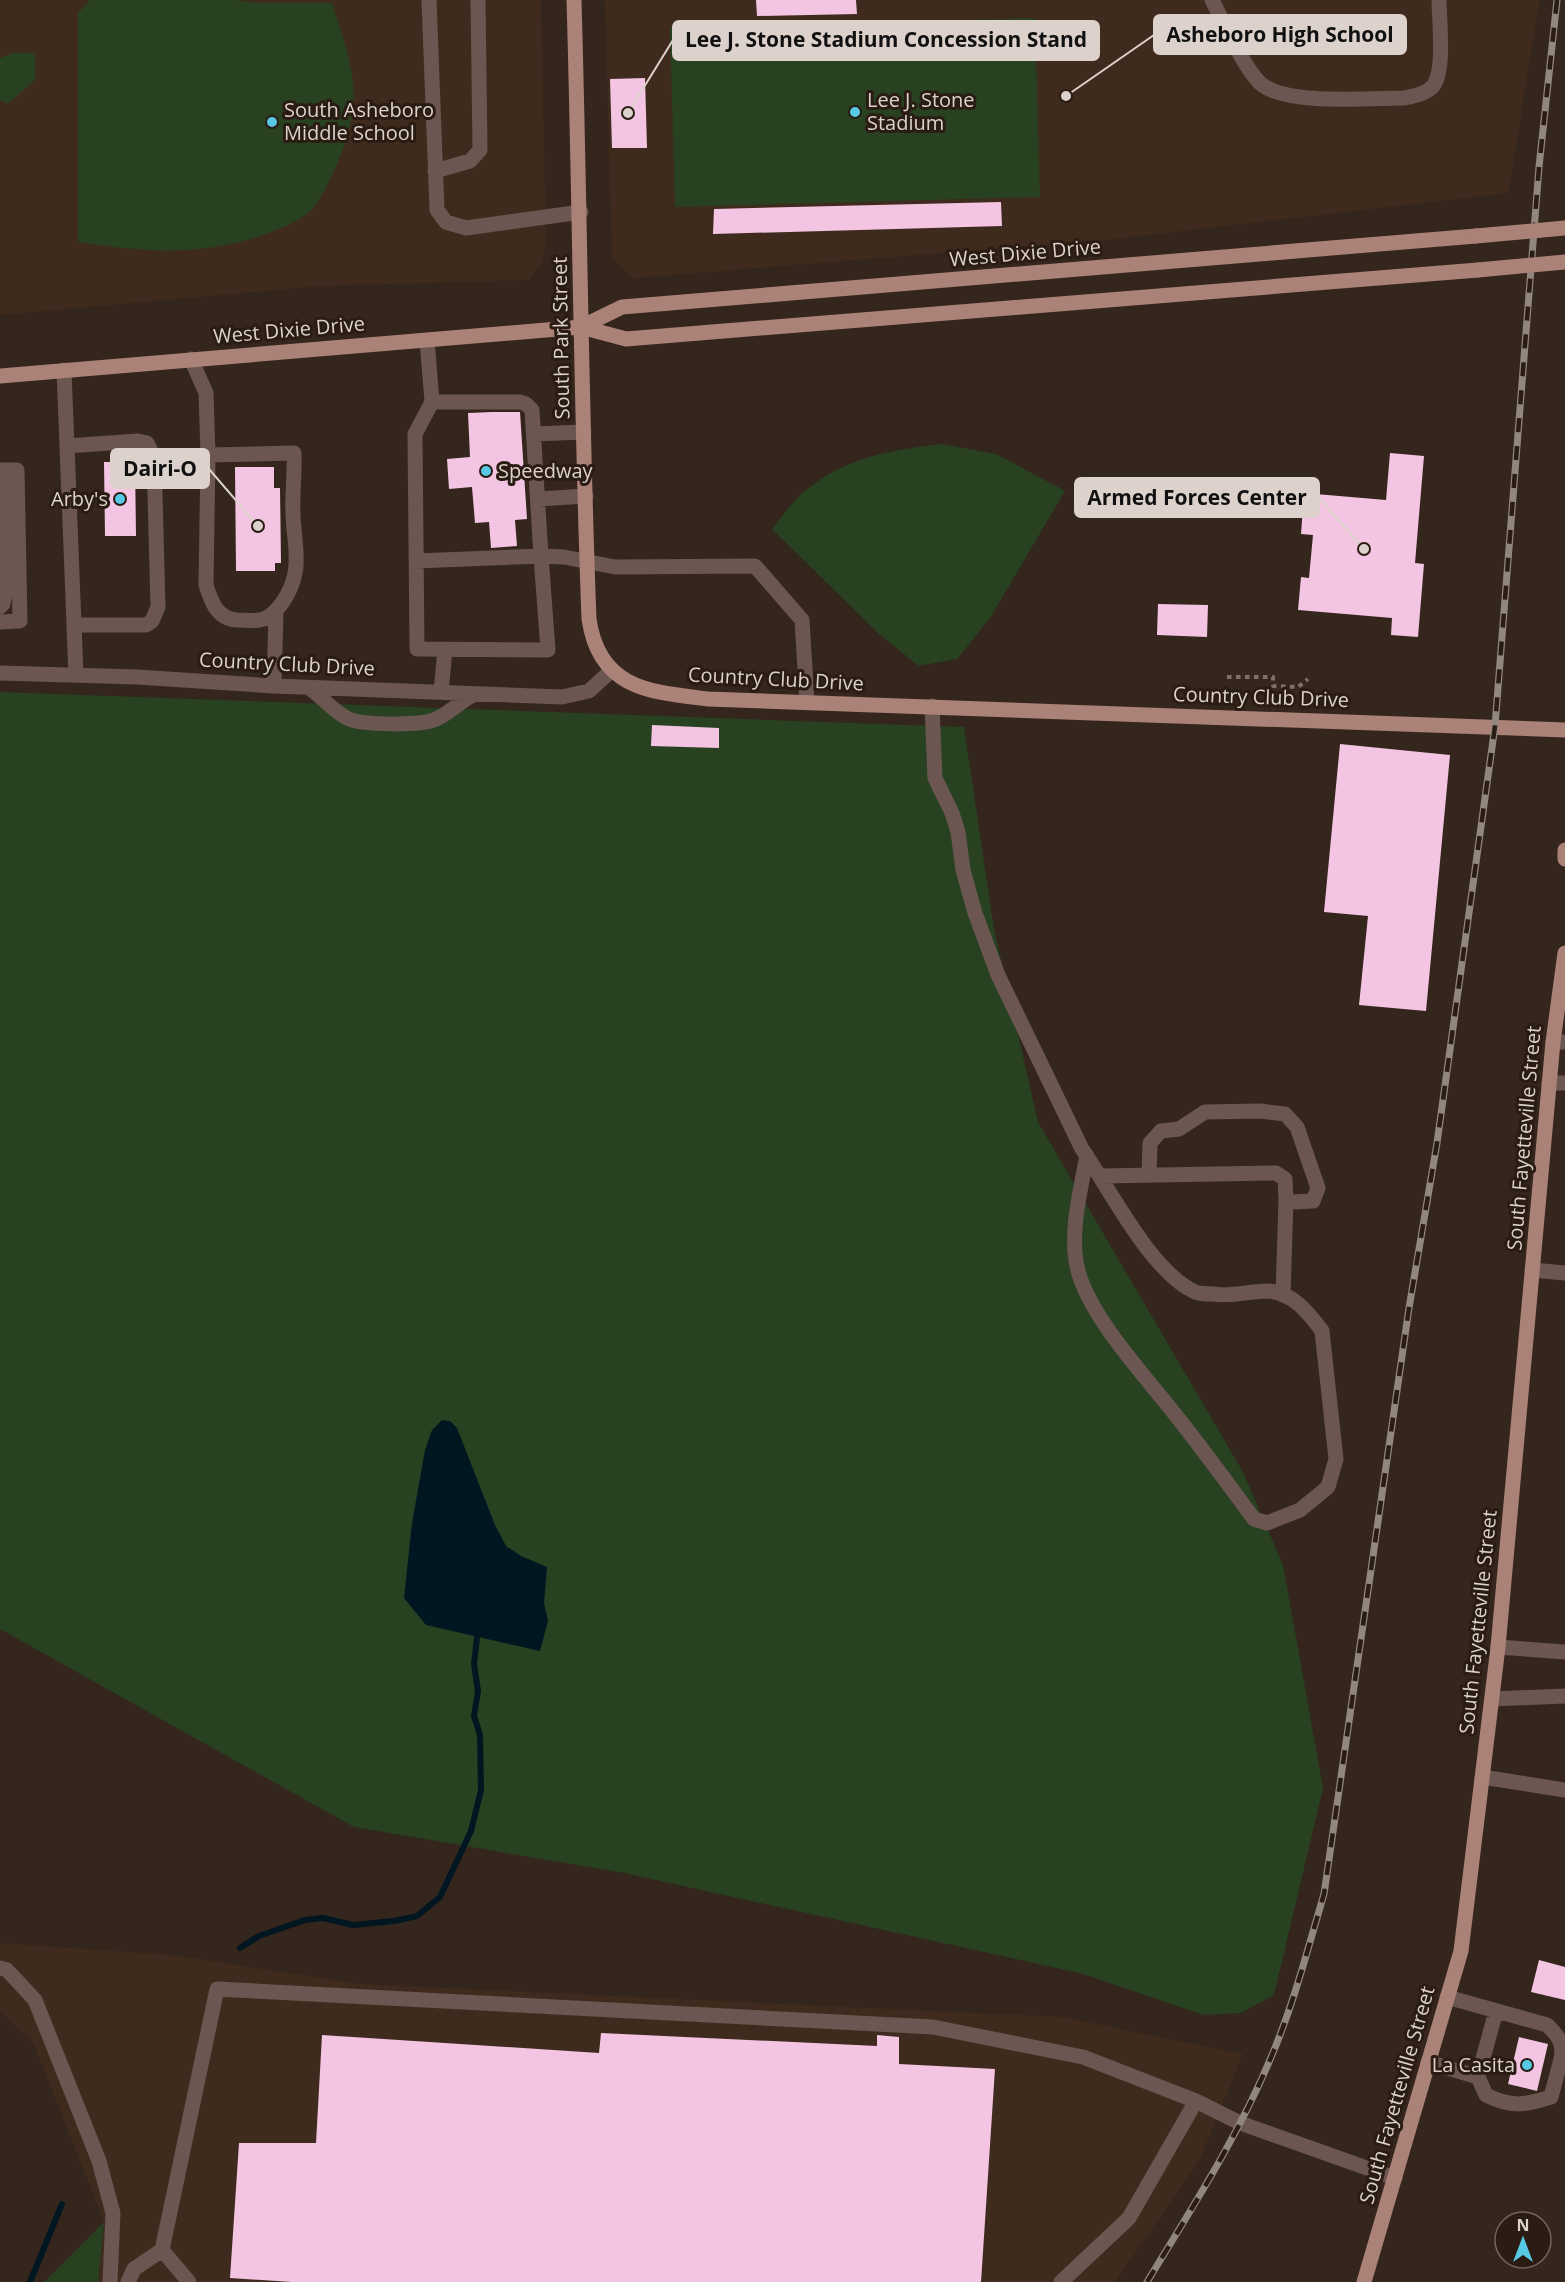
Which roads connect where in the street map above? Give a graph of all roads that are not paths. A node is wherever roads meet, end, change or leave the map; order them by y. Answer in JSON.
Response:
{"nodes":[{"id":1,"x":429,"y":0,"type":"edge"},
{"id":2,"x":478,"y":0,"type":"edge"},
{"id":3,"x":574,"y":0,"type":"edge"},
{"id":4,"x":1212,"y":0,"type":"edge"},
{"id":5,"x":1439,"y":0,"type":"edge"},
{"id":6,"x":435,"y":171,"type":"junction"},
{"id":7,"x":581,"y":212,"type":"junction"},
{"id":8,"x":1565,"y":228,"type":"edge"},
{"id":9,"x":1565,"y":262,"type":"edge"},
{"id":10,"x":581,"y":327,"type":"junction"},
{"id":11,"x":427,"y":340,"type":"junction"},
{"id":12,"x":191,"y":359,"type":"junction"},
{"id":13,"x":64,"y":370,"type":"junction"},
{"id":14,"x":0,"y":376,"type":"edge"},
{"id":15,"x":432,"y":402,"type":"junction"},
{"id":16,"x":584,"y":432,"type":"junction"},
{"id":17,"x":534,"y":434,"type":"junction"},
{"id":18,"x":67,"y":446,"type":"junction"},
{"id":19,"x":208,"y":455,"type":"junction"},
{"id":20,"x":1,"y":470,"type":"edge"},
{"id":21,"x":586,"y":496,"type":"junction"},
{"id":22,"x":538,"y":499,"type":"junction"},
{"id":23,"x":541,"y":556,"type":"junction"},
{"id":24,"x":416,"y":561,"type":"junction"},
{"id":25,"x":588,"y":561,"type":"junction"},
{"id":26,"x":0,"y":608,"type":"edge"},
{"id":27,"x":276,"y":611,"type":"junction"},
{"id":28,"x":0,"y":622,"type":"edge"},
{"id":29,"x":74,"y":626,"type":"junction"},
{"id":30,"x":445,"y":650,"type":"junction"},
{"id":31,"x":612,"y":670,"type":"junction"},
{"id":32,"x":0,"y":674,"type":"edge"},
{"id":33,"x":76,"y":675,"type":"junction"},
{"id":34,"x":274,"y":686,"type":"junction"},
{"id":35,"x":309,"y":687,"type":"junction"},
{"id":36,"x":441,"y":692,"type":"junction"},
{"id":37,"x":475,"y":694,"type":"junction"},
{"id":38,"x":807,"y":702,"type":"junction"},
{"id":39,"x":932,"y":706,"type":"junction"},
{"id":40,"x":1565,"y":729,"type":"edge"},
{"id":41,"x":1565,"y":850,"type":"edge"},
{"id":42,"x":1565,"y":859,"type":"edge"},
{"id":43,"x":1565,"y":953,"type":"edge"},
{"id":44,"x":1559,"y":1042,"type":"edge"},
{"id":45,"x":1557,"y":1083,"type":"edge"},
{"id":46,"x":1087,"y":1156,"type":"junction"},
{"id":47,"x":1149,"y":1175,"type":"junction"},
{"id":48,"x":1101,"y":1176,"type":"junction"},
{"id":49,"x":1286,"y":1200,"type":"junction"},
{"id":50,"x":1532,"y":1270,"type":"junction"},
{"id":51,"x":1565,"y":1273,"type":"edge"},
{"id":52,"x":1283,"y":1295,"type":"junction"},
{"id":53,"x":1498,"y":1647,"type":"junction"},
{"id":54,"x":1565,"y":1652,"type":"edge"},
{"id":55,"x":1565,"y":1696,"type":"edge"},
{"id":56,"x":1492,"y":1699,"type":"junction"},
{"id":57,"x":1482,"y":1777,"type":"junction"},
{"id":58,"x":1565,"y":1790,"type":"edge"},
{"id":59,"x":0,"y":1968,"type":"edge"},
{"id":60,"x":1447,"y":1997,"type":"junction"},
{"id":61,"x":1496,"y":2011,"type":"junction"},
{"id":62,"x":1428,"y":2062,"type":"junction"},
{"id":63,"x":1563,"y":2064,"type":"edge"},
{"id":64,"x":1478,"y":2077,"type":"junction"},
{"id":65,"x":1196,"y":2101,"type":"junction"},
{"id":66,"x":1395,"y":2178,"type":"junction"},
{"id":67,"x":162,"y":2250,"type":"junction"},
{"id":68,"x":110,"y":2282,"type":"edge"},
{"id":69,"x":128,"y":2282,"type":"edge"},
{"id":70,"x":189,"y":2282,"type":"edge"},
{"id":71,"x":1061,"y":2282,"type":"edge"},
{"id":72,"x":1364,"y":2282,"type":"edge"}],
"edges":[{"from":1,"to":6,"type":"street"},
{"from":2,"to":6,"type":"street"},
{"from":3,"to":7,"type":"main road","name":"South Park Street"},
{"from":4,"to":5,"type":"street"},
{"from":6,"to":7,"type":"street"},
{"from":7,"to":10,"type":"main road","name":"South Park Street"},
{"from":8,"to":10,"type":"main road","name":"West Dixie Drive","bridge":true},
{"from":9,"to":10,"type":"main road","name":"West Dixie Drive","bridge":true},
{"from":10,"to":11,"type":"main road","name":"West Dixie Drive"},
{"from":10,"to":16,"type":"main road","name":"South Park Street"},
{"from":11,"to":12,"type":"main road","name":"West Dixie Drive"},
{"from":11,"to":15,"type":"street"},
{"from":12,"to":13,"type":"main road","name":"West Dixie Drive"},
{"from":12,"to":19,"type":"street"},
{"from":13,"to":14,"type":"main road","name":"West Dixie Drive"},
{"from":13,"to":18,"type":"street"},
{"from":15,"to":17,"type":"street"},
{"from":15,"to":24,"type":"street"},
{"from":16,"to":17,"type":"street"},
{"from":16,"to":21,"type":"main road","name":"South Park Street"},
{"from":17,"to":22,"type":"street"},
{"from":18,"to":29,"type":"street"},
{"from":18,"to":29,"type":"street"},
{"from":19,"to":27,"type":"street"},
{"from":19,"to":27,"type":"street"},
{"from":20,"to":26,"type":"street"},
{"from":20,"to":28,"type":"street"},
{"from":21,"to":22,"type":"street"},
{"from":21,"to":25,"type":"main road","name":"South Park Street"},
{"from":22,"to":23,"type":"street"},
{"from":23,"to":24,"type":"street"},
{"from":23,"to":25,"type":"street"},
{"from":23,"to":30,"type":"street"},
{"from":24,"to":30,"type":"street"},
{"from":25,"to":31,"type":"main road","name":"South Park Street"},
{"from":25,"to":38,"type":"street"},
{"from":27,"to":34,"type":"street"},
{"from":29,"to":33,"type":"street"},
{"from":30,"to":36,"type":"street"},
{"from":31,"to":37,"type":"street","name":"Country Club Drive"},
{"from":31,"to":38,"type":"main road","name":"Country Club Drive"},
{"from":32,"to":33,"type":"street","name":"Country Club Drive"},
{"from":33,"to":34,"type":"street","name":"Country Club Drive"},
{"from":34,"to":35,"type":"street","name":"Country Club Drive"},
{"from":35,"to":36,"type":"street","name":"Country Club Drive"},
{"from":35,"to":37,"type":"street"},
{"from":36,"to":37,"type":"street","name":"Country Club Drive"},
{"from":38,"to":39,"type":"main road","name":"Country Club Drive"},
{"from":39,"to":40,"type":"main road","name":"Country Club Drive"},
{"from":39,"to":46,"type":"street"},
{"from":41,"to":42,"type":"main road"},
{"from":43,"to":44,"type":"main road","name":"South Fayetteville Street"},
{"from":44,"to":45,"type":"main road","name":"South Fayetteville Street"},
{"from":45,"to":50,"type":"main road","name":"South Fayetteville Street"},
{"from":46,"to":48,"type":"street"},
{"from":46,"to":52,"type":"street"},
{"from":47,"to":48,"type":"street"},
{"from":47,"to":49,"type":"street"},
{"from":47,"to":49,"type":"street"},
{"from":48,"to":52,"type":"street"},
{"from":49,"to":52,"type":"street"},
{"from":50,"to":51,"type":"street"},
{"from":50,"to":53,"type":"main road","name":"South Fayetteville Street"},
{"from":53,"to":54,"type":"street"},
{"from":53,"to":56,"type":"main road","name":"South Fayetteville Street"},
{"from":55,"to":56,"type":"street"},
{"from":56,"to":57,"type":"main road","name":"South Fayetteville Street"},
{"from":57,"to":58,"type":"street"},
{"from":57,"to":60,"type":"main road","name":"South Fayetteville Street"},
{"from":59,"to":68,"type":"street"},
{"from":60,"to":61,"type":"street"},
{"from":60,"to":62,"type":"main road","name":"South Fayetteville Street"},
{"from":61,"to":63,"type":"street"},
{"from":61,"to":64,"type":"street"},
{"from":62,"to":64,"type":"street"},
{"from":62,"to":66,"type":"main road","name":"South Fayetteville Street"},
{"from":63,"to":64,"type":"street"},
{"from":65,"to":66,"type":"street"},
{"from":65,"to":67,"type":"street"},
{"from":65,"to":71,"type":"street"},
{"from":66,"to":72,"type":"main road","name":"South Fayetteville Street"},
{"from":67,"to":69,"type":"street"},
{"from":67,"to":70,"type":"street"}]}
